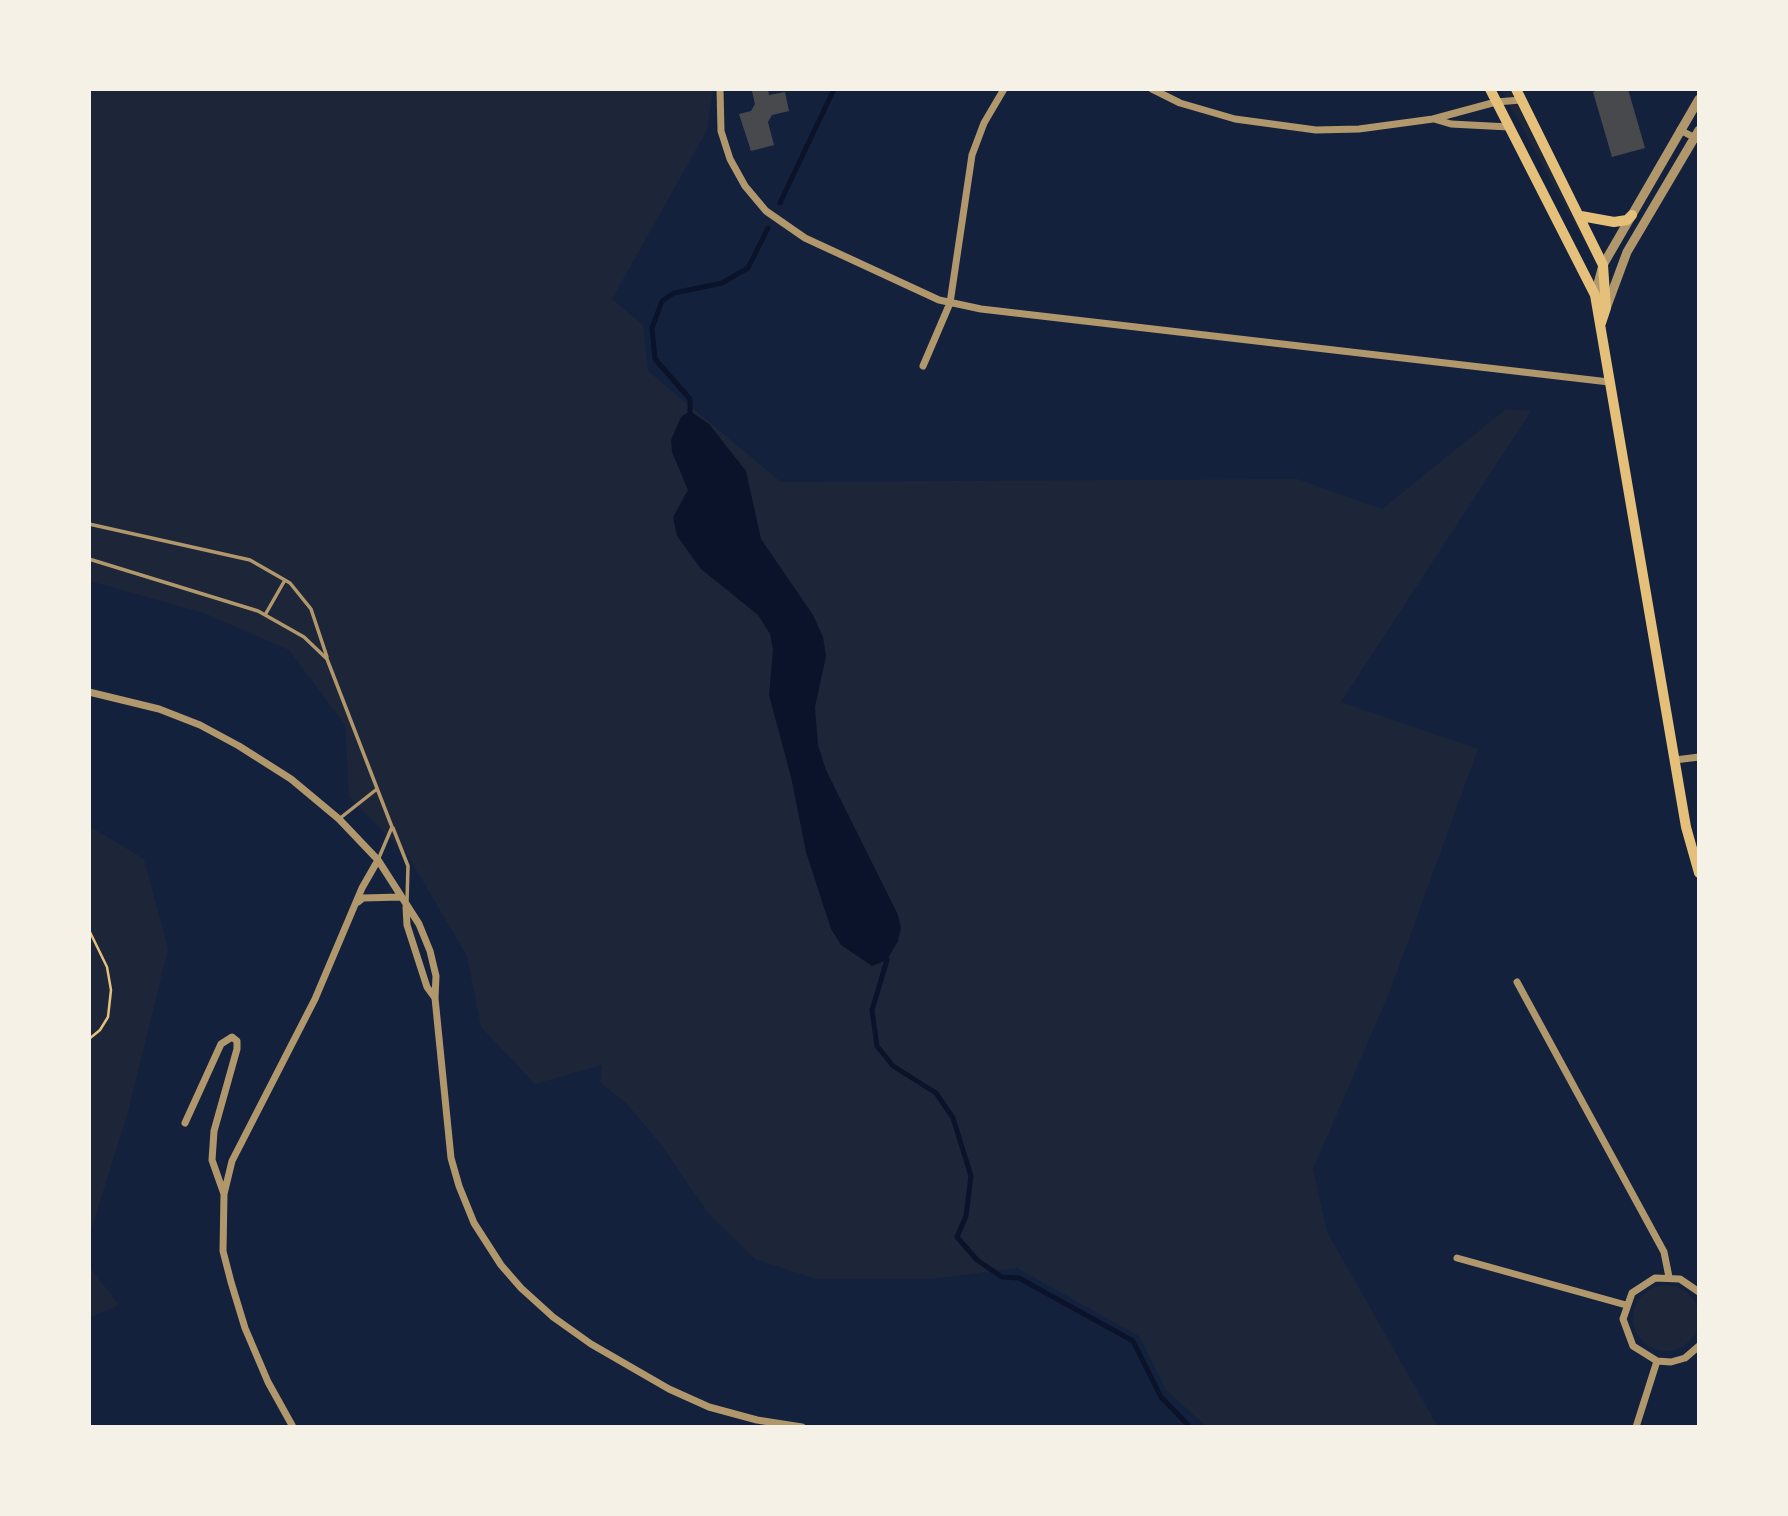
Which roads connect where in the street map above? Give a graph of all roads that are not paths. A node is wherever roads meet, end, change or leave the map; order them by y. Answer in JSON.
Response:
{"nodes":[{"id":1,"x":720,"y":89,"type":"edge"},
{"id":2,"x":1004,"y":89,"type":"edge"},
{"id":3,"x":1152,"y":89,"type":"edge"},
{"id":4,"x":1489,"y":89,"type":"edge"},
{"id":5,"x":1516,"y":89,"type":"edge"},
{"id":6,"x":1699,"y":99,"type":"edge"},
{"id":7,"x":1521,"y":100,"type":"junction"},
{"id":8,"x":1496,"y":102,"type":"junction"},
{"id":9,"x":1433,"y":119,"type":"junction"},
{"id":10,"x":1509,"y":127,"type":"junction"},
{"id":11,"x":1680,"y":130,"type":"junction"},
{"id":12,"x":1697,"y":136,"type":"edge"},
{"id":13,"x":1632,"y":215,"type":"junction"},
{"id":14,"x":1581,"y":216,"type":"junction"},
{"id":15,"x":1602,"y":265,"type":"junction"},
{"id":16,"x":1595,"y":295,"type":"junction"},
{"id":17,"x":950,"y":303,"type":"junction"},
{"id":18,"x":1606,"y":308,"type":"junction"},
{"id":19,"x":1600,"y":326,"type":"junction"},
{"id":20,"x":923,"y":366,"type":"dead end"},
{"id":21,"x":1609,"y":382,"type":"junction"},
{"id":22,"x":89,"y":524,"type":"edge"},
{"id":23,"x":89,"y":559,"type":"edge"},
{"id":24,"x":285,"y":580,"type":"junction"},
{"id":25,"x":265,"y":615,"type":"junction"},
{"id":26,"x":328,"y":662,"type":"junction"},
{"id":27,"x":89,"y":692,"type":"edge"},
{"id":28,"x":1699,"y":757,"type":"edge"},
{"id":29,"x":1675,"y":760,"type":"junction"},
{"id":30,"x":377,"y":789,"type":"junction"},
{"id":31,"x":339,"y":819,"type":"junction"},
{"id":32,"x":392,"y":827,"type":"junction"},
{"id":33,"x":378,"y":860,"type":"junction"},
{"id":34,"x":1699,"y":873,"type":"edge"},
{"id":35,"x":400,"y":897,"type":"junction"},
{"id":36,"x":358,"y":902,"type":"junction"},
{"id":37,"x":406,"y":907,"type":"junction"},
{"id":38,"x":1517,"y":982,"type":"dead end"},
{"id":39,"x":435,"y":998,"type":"junction"},
{"id":40,"x":185,"y":1123,"type":"dead end"},
{"id":41,"x":224,"y":1194,"type":"junction"},
{"id":42,"x":1457,"y":1258,"type":"dead end"},
{"id":43,"x":1669,"y":1276,"type":"junction"},
{"id":44,"x":1699,"y":1292,"type":"edge"},
{"id":45,"x":1626,"y":1305,"type":"junction"},
{"id":46,"x":1699,"y":1346,"type":"edge"},
{"id":47,"x":1657,"y":1361,"type":"junction"},
{"id":48,"x":293,"y":1427,"type":"edge"},
{"id":49,"x":803,"y":1427,"type":"edge"},
{"id":50,"x":1636,"y":1427,"type":"edge"}],
"edges":[{"from":1,"to":17,"type":"street"},
{"from":2,"to":17,"type":"street"},
{"from":3,"to":9,"type":"street"},
{"from":4,"to":8,"type":"main road"},
{"from":5,"to":7,"type":"main road"},
{"from":6,"to":11,"type":"street"},
{"from":7,"to":8,"type":"street"},
{"from":7,"to":14,"type":"main road"},
{"from":8,"to":9,"type":"street"},
{"from":8,"to":10,"type":"main road"},
{"from":9,"to":10,"type":"street"},
{"from":10,"to":16,"type":"main road"},
{"from":11,"to":12,"type":"street"},
{"from":11,"to":13,"type":"street"},
{"from":12,"to":18,"type":"street"},
{"from":13,"to":14,"type":"main road"},
{"from":13,"to":15,"type":"street"},
{"from":14,"to":15,"type":"main road"},
{"from":15,"to":16,"type":"street"},
{"from":15,"to":18,"type":"main road"},
{"from":16,"to":19,"type":"main road"},
{"from":17,"to":20,"type":"street"},
{"from":17,"to":21,"type":"street"},
{"from":18,"to":19,"type":"main road"},
{"from":19,"to":21,"type":"main road"},
{"from":21,"to":29,"type":"main road"},
{"from":22,"to":24,"type":"lane"},
{"from":23,"to":25,"type":"lane"},
{"from":24,"to":25,"type":"lane"},
{"from":24,"to":26,"type":"lane"},
{"from":25,"to":26,"type":"lane"},
{"from":26,"to":30,"type":"lane"},
{"from":27,"to":31,"type":"street"},
{"from":28,"to":29,"type":"street"},
{"from":29,"to":34,"type":"main road"},
{"from":30,"to":31,"type":"lane"},
{"from":30,"to":32,"type":"lane"},
{"from":31,"to":33,"type":"street"},
{"from":32,"to":33,"type":"lane"},
{"from":32,"to":37,"type":"lane"},
{"from":33,"to":35,"type":"street"},
{"from":33,"to":36,"type":"street"},
{"from":35,"to":36,"type":"street"},
{"from":35,"to":37,"type":"street"},
{"from":36,"to":41,"type":"street"},
{"from":37,"to":39,"type":"street"},
{"from":37,"to":39,"type":"street"},
{"from":38,"to":43,"type":"street"},
{"from":39,"to":49,"type":"street"},
{"from":40,"to":41,"type":"street"},
{"from":41,"to":48,"type":"street"},
{"from":42,"to":45,"type":"street"},
{"from":43,"to":44,"type":"street"},
{"from":43,"to":45,"type":"street"},
{"from":45,"to":47,"type":"street"},
{"from":46,"to":47,"type":"street"},
{"from":47,"to":50,"type":"street"}]}
